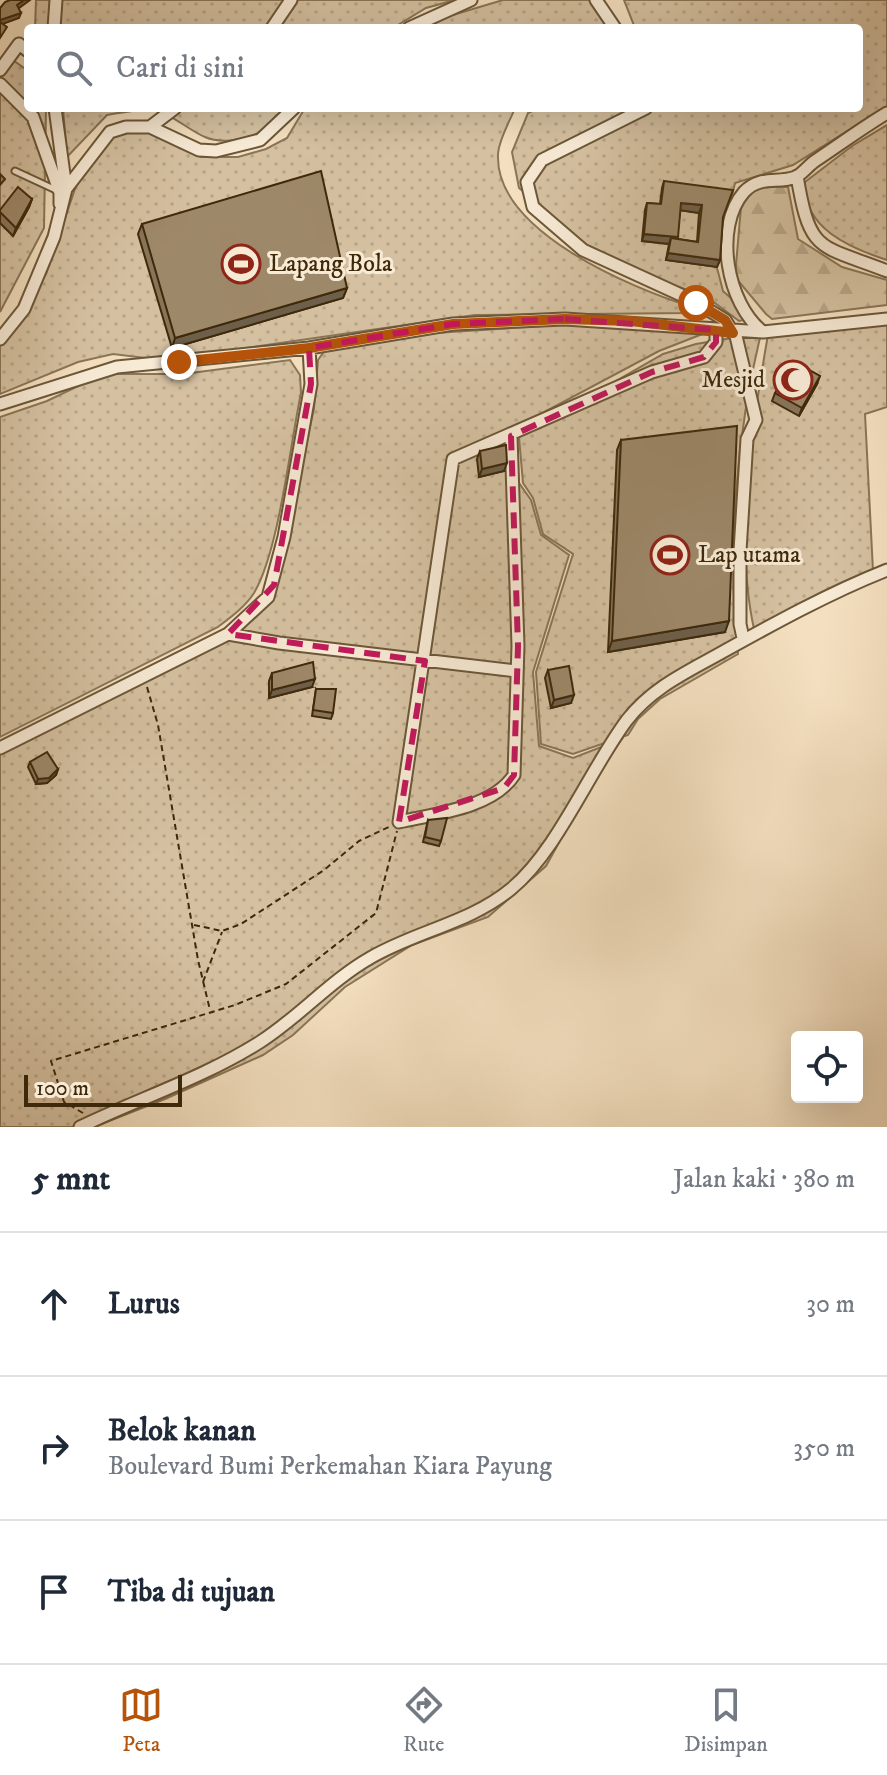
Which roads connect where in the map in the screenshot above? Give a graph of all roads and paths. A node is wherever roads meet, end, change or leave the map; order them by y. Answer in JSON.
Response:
{"nodes":[{"id":1,"x":56,"y":0,"type":"edge"},
{"id":2,"x":291,"y":0,"type":"edge"},
{"id":3,"x":471,"y":0,"type":"edge"},
{"id":4,"x":596,"y":0,"type":"edge"},
{"id":5,"x":54,"y":24,"type":"edge"},
{"id":6,"x":275,"y":24,"type":"edge"},
{"id":7,"x":418,"y":24,"type":"edge"},
{"id":8,"x":612,"y":24,"type":"edge"},
{"id":9,"x":24,"y":48,"type":"edge"},
{"id":10,"x":0,"y":70,"type":"edge"},
{"id":11,"x":0,"y":84,"type":"edge"},
{"id":12,"x":24,"y":108,"type":"edge"},
{"id":13,"x":28,"y":112,"type":"edge"},
{"id":14,"x":55,"y":112,"type":"edge"},
{"id":15,"x":170,"y":112,"type":"edge"},
{"id":16,"x":291,"y":112,"type":"edge"},
{"id":17,"x":638,"y":112,"type":"edge"},
{"id":18,"x":887,"y":113,"type":"edge"},
{"id":19,"x":150,"y":127,"type":"junction"},
{"id":20,"x":15,"y":171,"type":"dead end"},
{"id":21,"x":797,"y":176,"type":"junction"},
{"id":22,"x":63,"y":191,"type":"junction"},
{"id":23,"x":887,"y":271,"type":"edge"},
{"id":24,"x":887,"y":319,"type":"edge"},
{"id":25,"x":716,"y":330,"type":"junction"},
{"id":26,"x":734,"y":332,"type":"junction"},
{"id":27,"x":763,"y":332,"type":"junction"},
{"id":28,"x":0,"y":339,"type":"edge"},
{"id":29,"x":309,"y":348,"type":"junction"},
{"id":30,"x":0,"y":404,"type":"edge"},
{"id":31,"x":511,"y":436,"type":"junction"},
{"id":32,"x":887,"y":570,"type":"edge"},
{"id":33,"x":228,"y":634,"type":"junction"},
{"id":34,"x":743,"y":638,"type":"junction"},
{"id":35,"x":425,"y":661,"type":"junction"},
{"id":36,"x":516,"y":671,"type":"junction"},
{"id":37,"x":144,"y":677,"type":"junction"},
{"id":38,"x":0,"y":748,"type":"edge"},
{"id":39,"x":399,"y":822,"type":"junction"},
{"id":40,"x":194,"y":925,"type":"junction"},
{"id":41,"x":222,"y":931,"type":"junction"},
{"id":42,"x":203,"y":984,"type":"junction"},
{"id":43,"x":210,"y":1011,"type":"junction"},
{"id":44,"x":97,"y":1119,"type":"junction"},
{"id":45,"x":80,"y":1127,"type":"edge"}],
"edges":[{"from":1,"to":5,"type":"street"},
{"from":2,"to":6,"type":"street"},
{"from":3,"to":7,"type":"street"},
{"from":4,"to":8,"type":"street"},
{"from":9,"to":10,"type":"street"},
{"from":11,"to":12,"type":"street"},
{"from":13,"to":22,"type":"street"},
{"from":14,"to":22,"type":"street"},
{"from":15,"to":19,"type":"street"},
{"from":16,"to":19,"type":"street"},
{"from":17,"to":26,"type":"street"},
{"from":18,"to":21,"type":"street"},
{"from":19,"to":22,"type":"street"},
{"from":20,"to":22,"type":"lane"},
{"from":21,"to":23,"type":"street"},
{"from":21,"to":27,"type":"street"},
{"from":22,"to":28,"type":"street"},
{"from":24,"to":27,"type":"street"},
{"from":25,"to":26,"type":"street"},
{"from":25,"to":29,"type":"street"},
{"from":25,"to":31,"type":"street"},
{"from":26,"to":27,"type":"street"},
{"from":26,"to":34,"type":"street"},
{"from":29,"to":30,"type":"street"},
{"from":29,"to":33,"type":"street"},
{"from":31,"to":35,"type":"street"},
{"from":31,"to":36,"type":"street"},
{"from":32,"to":34,"type":"street"},
{"from":33,"to":35,"type":"street"},
{"from":33,"to":37,"type":"street"},
{"from":34,"to":44,"type":"street"},
{"from":35,"to":36,"type":"street"},
{"from":35,"to":39,"type":"street"},
{"from":36,"to":39,"type":"street"},
{"from":37,"to":38,"type":"street"},
{"from":37,"to":40,"type":"path"},
{"from":39,"to":41,"type":"path"},
{"from":39,"to":43,"type":"path"},
{"from":40,"to":41,"type":"path"},
{"from":40,"to":42,"type":"path"},
{"from":41,"to":42,"type":"path"},
{"from":42,"to":43,"type":"path"},
{"from":43,"to":44,"type":"path"},
{"from":44,"to":45,"type":"street"}]}
